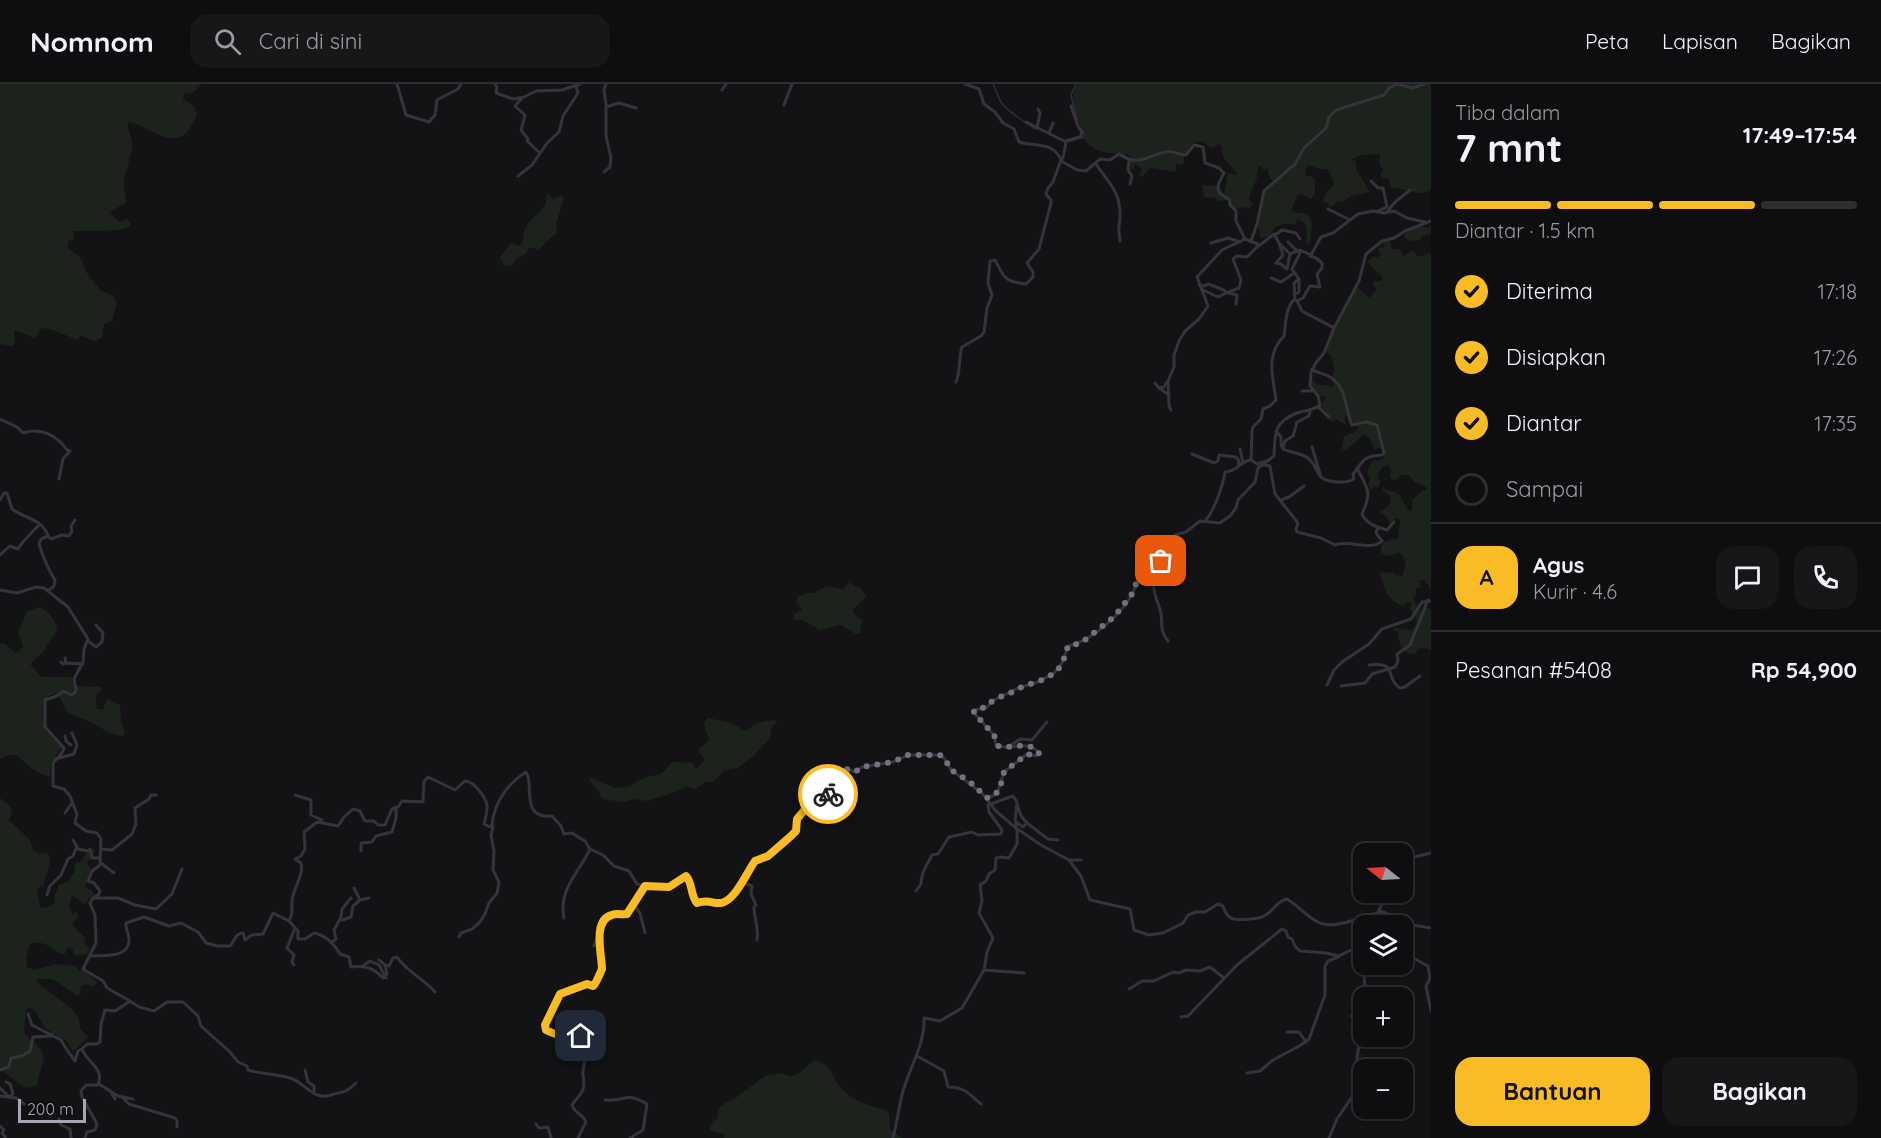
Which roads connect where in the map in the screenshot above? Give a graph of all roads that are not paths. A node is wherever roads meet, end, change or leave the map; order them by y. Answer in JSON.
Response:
{"nodes":[{"id":1,"x":397,"y":84,"type":"edge"},
{"id":2,"x":461,"y":84,"type":"edge"},
{"id":3,"x":495,"y":84,"type":"edge"},
{"id":4,"x":606,"y":84,"type":"edge"},
{"id":5,"x":726,"y":84,"type":"edge"},
{"id":6,"x":792,"y":84,"type":"edge"},
{"id":7,"x":965,"y":84,"type":"edge"},
{"id":8,"x":1397,"y":84,"type":"edge"},
{"id":9,"x":1425,"y":84,"type":"edge"},
{"id":10,"x":578,"y":85,"type":"edge"},
{"id":11,"x":722,"y":90,"type":"dead end"},
{"id":12,"x":524,"y":97,"type":"junction"},
{"id":13,"x":784,"y":105,"type":"dead end"},
{"id":14,"x":1071,"y":106,"type":"dead end"},
{"id":15,"x":606,"y":107,"type":"junction"},
{"id":16,"x":636,"y":108,"type":"dead end"},
{"id":17,"x":1038,"y":109,"type":"dead end"},
{"id":18,"x":1026,"y":122,"type":"dead end"},
{"id":19,"x":1053,"y":123,"type":"dead end"},
{"id":20,"x":1037,"y":128,"type":"junction"},
{"id":21,"x":1049,"y":133,"type":"junction"},
{"id":22,"x":1066,"y":143,"type":"junction"},
{"id":23,"x":540,"y":153,"type":"junction"},
{"id":24,"x":1129,"y":160,"type":"junction"},
{"id":25,"x":1061,"y":161,"type":"junction"},
{"id":26,"x":1096,"y":164,"type":"junction"},
{"id":27,"x":604,"y":172,"type":"dead end"},
{"id":28,"x":518,"y":176,"type":"dead end"},
{"id":29,"x":1371,"y":181,"type":"dead end"},
{"id":30,"x":1130,"y":184,"type":"dead end"},
{"id":31,"x":1410,"y":190,"type":"dead end"},
{"id":32,"x":1328,"y":208,"type":"dead end"},
{"id":33,"x":1377,"y":211,"type":"junction"},
{"id":34,"x":1386,"y":213,"type":"junction"},
{"id":35,"x":1350,"y":220,"type":"junction"},
{"id":36,"x":1429,"y":222,"type":"edge"},
{"id":37,"x":1275,"y":235,"type":"junction"},
{"id":38,"x":1245,"y":239,"type":"junction"},
{"id":39,"x":1300,"y":239,"type":"dead end"},
{"id":40,"x":1120,"y":241,"type":"dead end"},
{"id":41,"x":1240,"y":242,"type":"junction"},
{"id":42,"x":1251,"y":242,"type":"junction"},
{"id":43,"x":1288,"y":242,"type":"dead end"},
{"id":44,"x":1211,"y":243,"type":"dead end"},
{"id":45,"x":1279,"y":243,"type":"junction"},
{"id":46,"x":1260,"y":245,"type":"junction"},
{"id":47,"x":1299,"y":250,"type":"junction"},
{"id":48,"x":1290,"y":254,"type":"junction"},
{"id":49,"x":1310,"y":256,"type":"junction"},
{"id":50,"x":1294,"y":273,"type":"junction"},
{"id":51,"x":1270,"y":278,"type":"dead end"},
{"id":52,"x":1200,"y":287,"type":"junction"},
{"id":53,"x":1228,"y":293,"type":"junction"},
{"id":54,"x":1296,"y":300,"type":"junction"},
{"id":55,"x":1236,"y":304,"type":"dead end"},
{"id":56,"x":1334,"y":328,"type":"junction"},
{"id":57,"x":1312,"y":369,"type":"junction"},
{"id":58,"x":1169,"y":378,"type":"junction"},
{"id":59,"x":956,"y":382,"type":"dead end"},
{"id":60,"x":1155,"y":383,"type":"dead end"},
{"id":61,"x":1158,"y":388,"type":"junction"},
{"id":62,"x":1302,"y":391,"type":"dead end"},
{"id":63,"x":1314,"y":391,"type":"junction"},
{"id":64,"x":1169,"y":395,"type":"junction"},
{"id":65,"x":1318,"y":407,"type":"junction"},
{"id":66,"x":1171,"y":410,"type":"dead end"},
{"id":67,"x":1310,"y":411,"type":"junction"},
{"id":68,"x":1329,"y":417,"type":"dead end"},
{"id":69,"x":0,"y":419,"type":"edge"},
{"id":70,"x":1276,"y":431,"type":"junction"},
{"id":71,"x":1312,"y":447,"type":"dead end"},
{"id":72,"x":1240,"y":448,"type":"dead end"},
{"id":73,"x":1284,"y":450,"type":"junction"},
{"id":74,"x":1234,"y":452,"type":"dead end"},
{"id":75,"x":1192,"y":454,"type":"dead end"},
{"id":76,"x":1236,"y":457,"type":"junction"},
{"id":77,"x":1251,"y":460,"type":"junction"},
{"id":78,"x":1268,"y":461,"type":"junction"},
{"id":79,"x":1243,"y":463,"type":"junction"},
{"id":80,"x":1260,"y":466,"type":"junction"},
{"id":81,"x":1237,"y":468,"type":"junction"},
{"id":82,"x":1357,"y":468,"type":"junction"},
{"id":83,"x":59,"y":479,"type":"dead end"},
{"id":84,"x":1322,"y":479,"type":"junction"},
{"id":85,"x":1304,"y":486,"type":"dead end"},
{"id":86,"x":0,"y":500,"type":"edge"},
{"id":87,"x":1281,"y":500,"type":"junction"},
{"id":88,"x":75,"y":520,"type":"dead end"},
{"id":89,"x":1206,"y":520,"type":"junction"},
{"id":90,"x":1394,"y":522,"type":"dead end"},
{"id":91,"x":40,"y":524,"type":"junction"},
{"id":92,"x":1378,"y":527,"type":"junction"},
{"id":93,"x":48,"y":536,"type":"junction"},
{"id":94,"x":0,"y":555,"type":"edge"},
{"id":95,"x":1162,"y":561,"type":"junction"},
{"id":96,"x":0,"y":590,"type":"edge"},
{"id":97,"x":48,"y":591,"type":"junction"},
{"id":98,"x":1430,"y":601,"type":"edge"},
{"id":99,"x":96,"y":625,"type":"dead end"},
{"id":100,"x":88,"y":641,"type":"junction"},
{"id":101,"x":1168,"y":641,"type":"dead end"},
{"id":102,"x":65,"y":658,"type":"dead end"},
{"id":103,"x":61,"y":662,"type":"dead end"},
{"id":104,"x":66,"y":663,"type":"junction"},
{"id":105,"x":82,"y":664,"type":"junction"},
{"id":106,"x":1369,"y":665,"type":"dead end"},
{"id":107,"x":1390,"y":669,"type":"junction"},
{"id":108,"x":1420,"y":676,"type":"dead end"},
{"id":109,"x":1327,"y":685,"type":"dead end"},
{"id":110,"x":1341,"y":686,"type":"dead end"},
{"id":111,"x":1047,"y":722,"type":"dead end"},
{"id":112,"x":72,"y":733,"type":"dead end"},
{"id":113,"x":64,"y":736,"type":"dead end"},
{"id":114,"x":66,"y":741,"type":"junction"},
{"id":115,"x":70,"y":745,"type":"dead end"},
{"id":116,"x":63,"y":747,"type":"junction"},
{"id":117,"x":1009,"y":747,"type":"junction"},
{"id":118,"x":55,"y":759,"type":"junction"},
{"id":119,"x":156,"y":795,"type":"dead end"},
{"id":120,"x":295,"y":795,"type":"dead end"},
{"id":121,"x":987,"y":798,"type":"junction"},
{"id":122,"x":72,"y":801,"type":"junction"},
{"id":123,"x":991,"y":804,"type":"junction"},
{"id":124,"x":1017,"y":804,"type":"junction"},
{"id":125,"x":396,"y":807,"type":"junction"},
{"id":126,"x":65,"y":813,"type":"dead end"},
{"id":127,"x":1016,"y":822,"type":"junction"},
{"id":128,"x":1027,"y":823,"type":"junction"},
{"id":129,"x":328,"y":824,"type":"junction"},
{"id":130,"x":492,"y":825,"type":"junction"},
{"id":131,"x":1017,"y":829,"type":"junction"},
{"id":132,"x":73,"y":840,"type":"dead end"},
{"id":133,"x":1058,"y":840,"type":"dead end"},
{"id":134,"x":77,"y":846,"type":"junction"},
{"id":135,"x":101,"y":849,"type":"junction"},
{"id":136,"x":590,"y":849,"type":"junction"},
{"id":137,"x":361,"y":851,"type":"dead end"},
{"id":138,"x":1431,"y":853,"type":"edge"},
{"id":139,"x":1413,"y":857,"type":"edge"},
{"id":140,"x":99,"y":858,"type":"junction"},
{"id":141,"x":1069,"y":860,"type":"junction"},
{"id":142,"x":1081,"y":860,"type":"dead end"},
{"id":143,"x":101,"y":863,"type":"junction"},
{"id":144,"x":182,"y":869,"type":"dead end"},
{"id":145,"x":114,"y":873,"type":"dead end"},
{"id":146,"x":743,"y":883,"type":"junction"},
{"id":147,"x":645,"y":886,"type":"junction"},
{"id":148,"x":354,"y":888,"type":"dead end"},
{"id":149,"x":916,"y":891,"type":"dead end"},
{"id":150,"x":47,"y":895,"type":"dead end"},
{"id":151,"x":351,"y":897,"type":"dead end"},
{"id":152,"x":369,"y":898,"type":"dead end"},
{"id":153,"x":91,"y":900,"type":"junction"},
{"id":154,"x":360,"y":900,"type":"junction"},
{"id":155,"x":1384,"y":903,"type":"edge"},
{"id":156,"x":633,"y":904,"type":"junction"},
{"id":157,"x":1380,"y":912,"type":"junction"},
{"id":158,"x":1378,"y":915,"type":"edge"},
{"id":159,"x":1382,"y":915,"type":"edge"},
{"id":160,"x":564,"y":918,"type":"dead end"},
{"id":161,"x":340,"y":919,"type":"junction"},
{"id":162,"x":289,"y":921,"type":"junction"},
{"id":163,"x":600,"y":926,"type":"junction"},
{"id":164,"x":295,"y":928,"type":"junction"},
{"id":165,"x":1431,"y":928,"type":"edge"},
{"id":166,"x":645,"y":933,"type":"dead end"},
{"id":167,"x":459,"y":937,"type":"dead end"},
{"id":168,"x":757,"y":940,"type":"dead end"},
{"id":169,"x":331,"y":943,"type":"junction"},
{"id":170,"x":594,"y":946,"type":"dead end"},
{"id":171,"x":1353,"y":948,"type":"edge"},
{"id":172,"x":89,"y":956,"type":"junction"},
{"id":173,"x":1342,"y":956,"type":"junction"},
{"id":174,"x":1413,"y":957,"type":"edge"},
{"id":175,"x":379,"y":960,"type":"dead end"},
{"id":176,"x":294,"y":965,"type":"dead end"},
{"id":177,"x":364,"y":965,"type":"junction"},
{"id":178,"x":385,"y":965,"type":"junction"},
{"id":179,"x":984,"y":970,"type":"junction"},
{"id":180,"x":1024,"y":973,"type":"dead end"},
{"id":181,"x":1430,"y":976,"type":"edge"},
{"id":182,"x":386,"y":978,"type":"junction"},
{"id":183,"x":1224,"y":978,"type":"junction"},
{"id":184,"x":1129,"y":990,"type":"dead end"},
{"id":185,"x":435,"y":992,"type":"dead end"},
{"id":186,"x":130,"y":1002,"type":"junction"},
{"id":187,"x":1431,"y":1011,"type":"edge"},
{"id":188,"x":28,"y":1014,"type":"dead end"},
{"id":189,"x":1181,"y":1017,"type":"dead end"},
{"id":190,"x":1287,"y":1032,"type":"dead end"},
{"id":191,"x":52,"y":1034,"type":"junction"},
{"id":192,"x":560,"y":1035,"type":"junction"},
{"id":193,"x":1306,"y":1042,"type":"junction"},
{"id":194,"x":1359,"y":1047,"type":"edge"},
{"id":195,"x":82,"y":1049,"type":"junction"},
{"id":196,"x":916,"y":1056,"type":"junction"},
{"id":197,"x":559,"y":1057,"type":"dead end"},
{"id":198,"x":0,"y":1070,"type":"edge"},
{"id":199,"x":305,"y":1070,"type":"dead end"},
{"id":200,"x":1247,"y":1073,"type":"dead end"},
{"id":201,"x":6,"y":1082,"type":"dead end"},
{"id":202,"x":356,"y":1083,"type":"dead end"},
{"id":203,"x":99,"y":1084,"type":"junction"},
{"id":204,"x":0,"y":1088,"type":"edge"},
{"id":205,"x":110,"y":1091,"type":"junction"},
{"id":206,"x":317,"y":1095,"type":"junction"},
{"id":207,"x":0,"y":1096,"type":"edge"},
{"id":208,"x":9,"y":1096,"type":"junction"},
{"id":209,"x":121,"y":1096,"type":"junction"},
{"id":210,"x":115,"y":1099,"type":"dead end"},
{"id":211,"x":132,"y":1099,"type":"dead end"},
{"id":212,"x":605,"y":1100,"type":"dead end"},
{"id":213,"x":24,"y":1104,"type":"dead end"},
{"id":214,"x":981,"y":1104,"type":"dead end"},
{"id":215,"x":59,"y":1119,"type":"dead end"},
{"id":216,"x":536,"y":1124,"type":"dead end"},
{"id":217,"x":0,"y":1126,"type":"edge"},
{"id":218,"x":177,"y":1127,"type":"dead end"},
{"id":219,"x":6,"y":1138,"type":"edge"},
{"id":220,"x":71,"y":1138,"type":"edge"},
{"id":221,"x":85,"y":1138,"type":"edge"},
{"id":222,"x":551,"y":1138,"type":"edge"},
{"id":223,"x":578,"y":1138,"type":"edge"},
{"id":224,"x":630,"y":1138,"type":"edge"},
{"id":225,"x":893,"y":1138,"type":"edge"},
{"id":226,"x":1329,"y":1138,"type":"edge"}],
"edges":[{"from":1,"to":2,"type":"street"},
{"from":3,"to":12,"type":"street"},
{"from":4,"to":15,"type":"street"},
{"from":5,"to":11,"type":"street"},
{"from":6,"to":13,"type":"street"},
{"from":7,"to":25,"type":"street"},
{"from":8,"to":9,"type":"street"},
{"from":8,"to":42,"type":"street"},
{"from":10,"to":12,"type":"street"},
{"from":10,"to":23,"type":"street"},
{"from":12,"to":23,"type":"street"},
{"from":14,"to":22,"type":"street"},
{"from":15,"to":16,"type":"street"},
{"from":15,"to":27,"type":"street"},
{"from":17,"to":20,"type":"street"},
{"from":18,"to":20,"type":"street"},
{"from":19,"to":21,"type":"street"},
{"from":20,"to":21,"type":"street"},
{"from":21,"to":22,"type":"street"},
{"from":22,"to":25,"type":"street"},
{"from":23,"to":28,"type":"street"},
{"from":24,"to":26,"type":"street"},
{"from":24,"to":30,"type":"street"},
{"from":24,"to":38,"type":"street"},
{"from":25,"to":26,"type":"street"},
{"from":25,"to":59,"type":"street"},
{"from":26,"to":40,"type":"street"},
{"from":29,"to":33,"type":"street"},
{"from":31,"to":34,"type":"street"},
{"from":32,"to":35,"type":"street"},
{"from":33,"to":34,"type":"street"},
{"from":33,"to":35,"type":"street"},
{"from":34,"to":36,"type":"street"},
{"from":35,"to":49,"type":"street"},
{"from":36,"to":56,"type":"street"},
{"from":37,"to":39,"type":"street"},
{"from":37,"to":45,"type":"street"},
{"from":37,"to":46,"type":"street"},
{"from":38,"to":41,"type":"street"},
{"from":38,"to":42,"type":"street"},
{"from":41,"to":44,"type":"street"},
{"from":41,"to":52,"type":"street"},
{"from":42,"to":46,"type":"street"},
{"from":43,"to":47,"type":"street"},
{"from":45,"to":48,"type":"street"},
{"from":45,"to":48,"type":"street"},
{"from":46,"to":53,"type":"street"},
{"from":47,"to":48,"type":"street"},
{"from":47,"to":49,"type":"street"},
{"from":47,"to":50,"type":"street"},
{"from":49,"to":54,"type":"street"},
{"from":50,"to":51,"type":"street"},
{"from":50,"to":54,"type":"street"},
{"from":52,"to":53,"type":"street"},
{"from":52,"to":53,"type":"street"},
{"from":52,"to":58,"type":"street"},
{"from":53,"to":55,"type":"street"},
{"from":54,"to":56,"type":"street"},
{"from":54,"to":77,"type":"street"},
{"from":56,"to":57,"type":"street"},
{"from":57,"to":63,"type":"street"},
{"from":57,"to":82,"type":"street"},
{"from":58,"to":61,"type":"street"},
{"from":58,"to":64,"type":"street"},
{"from":60,"to":61,"type":"street"},
{"from":61,"to":64,"type":"street"},
{"from":62,"to":63,"type":"street"},
{"from":63,"to":65,"type":"street"},
{"from":64,"to":66,"type":"street"},
{"from":65,"to":67,"type":"street"},
{"from":65,"to":68,"type":"street"},
{"from":67,"to":70,"type":"street"},
{"from":67,"to":73,"type":"street"},
{"from":69,"to":83,"type":"street"},
{"from":70,"to":73,"type":"street"},
{"from":70,"to":78,"type":"street"},
{"from":71,"to":84,"type":"street"},
{"from":72,"to":79,"type":"street"},
{"from":73,"to":84,"type":"street"},
{"from":74,"to":76,"type":"street"},
{"from":75,"to":76,"type":"street"},
{"from":76,"to":81,"type":"street"},
{"from":77,"to":78,"type":"street"},
{"from":77,"to":79,"type":"street"},
{"from":78,"to":80,"type":"street"},
{"from":79,"to":81,"type":"street"},
{"from":80,"to":87,"type":"street"},
{"from":80,"to":89,"type":"street"},
{"from":81,"to":89,"type":"street"},
{"from":82,"to":84,"type":"street"},
{"from":82,"to":92,"type":"street"},
{"from":85,"to":87,"type":"street"},
{"from":86,"to":91,"type":"street"},
{"from":87,"to":92,"type":"street"},
{"from":88,"to":93,"type":"street"},
{"from":89,"to":95,"type":"street"},
{"from":90,"to":92,"type":"street"},
{"from":91,"to":93,"type":"street"},
{"from":91,"to":94,"type":"street"},
{"from":93,"to":97,"type":"street"},
{"from":95,"to":101,"type":"street"},
{"from":95,"to":117,"type":"street"},
{"from":96,"to":97,"type":"street"},
{"from":97,"to":100,"type":"street"},
{"from":98,"to":107,"type":"street"},
{"from":98,"to":109,"type":"street"},
{"from":99,"to":100,"type":"street"},
{"from":100,"to":105,"type":"street"},
{"from":102,"to":104,"type":"street"},
{"from":103,"to":104,"type":"street"},
{"from":104,"to":105,"type":"street"},
{"from":105,"to":116,"type":"street"},
{"from":106,"to":107,"type":"street"},
{"from":107,"to":108,"type":"street"},
{"from":107,"to":110,"type":"street"},
{"from":111,"to":117,"type":"street"},
{"from":112,"to":118,"type":"street"},
{"from":113,"to":114,"type":"street"},
{"from":114,"to":115,"type":"street"},
{"from":114,"to":116,"type":"street"},
{"from":116,"to":118,"type":"street"},
{"from":117,"to":121,"type":"street"},
{"from":118,"to":122,"type":"street"},
{"from":119,"to":135,"type":"street"},
{"from":120,"to":129,"type":"street"},
{"from":121,"to":123,"type":"street"},
{"from":121,"to":146,"type":"street"},
{"from":122,"to":126,"type":"street"},
{"from":122,"to":135,"type":"street"},
{"from":123,"to":124,"type":"street"},
{"from":123,"to":131,"type":"street"},
{"from":123,"to":149,"type":"street"},
{"from":124,"to":127,"type":"street"},
{"from":124,"to":128,"type":"street"},
{"from":125,"to":129,"type":"street"},
{"from":125,"to":130,"type":"street"},
{"from":125,"to":137,"type":"street"},
{"from":127,"to":128,"type":"street"},
{"from":127,"to":131,"type":"street"},
{"from":128,"to":133,"type":"street"},
{"from":129,"to":162,"type":"street"},
{"from":130,"to":136,"type":"street"},
{"from":130,"to":167,"type":"street"},
{"from":131,"to":141,"type":"street"},
{"from":131,"to":179,"type":"street"},
{"from":132,"to":134,"type":"street"},
{"from":134,"to":140,"type":"street"},
{"from":134,"to":150,"type":"street"},
{"from":135,"to":140,"type":"street"},
{"from":136,"to":147,"type":"street"},
{"from":136,"to":160,"type":"street"},
{"from":138,"to":139,"type":"street"},
{"from":140,"to":143,"type":"street"},
{"from":141,"to":142,"type":"street"},
{"from":141,"to":157,"type":"street"},
{"from":143,"to":145,"type":"street"},
{"from":143,"to":153,"type":"street"},
{"from":144,"to":153,"type":"street"},
{"from":146,"to":147,"type":"street"},
{"from":146,"to":168,"type":"street"},
{"from":147,"to":156,"type":"street"},
{"from":148,"to":154,"type":"street"},
{"from":151,"to":161,"type":"street"},
{"from":152,"to":154,"type":"street"},
{"from":153,"to":172,"type":"street"},
{"from":154,"to":161,"type":"street"},
{"from":155,"to":157,"type":"street"},
{"from":156,"to":163,"type":"street"},
{"from":156,"to":166,"type":"street"},
{"from":157,"to":158,"type":"street"},
{"from":157,"to":159,"type":"street"},
{"from":157,"to":165,"type":"street"},
{"from":161,"to":169,"type":"street"},
{"from":162,"to":164,"type":"street"},
{"from":162,"to":172,"type":"street"},
{"from":163,"to":170,"type":"street"},
{"from":163,"to":192,"type":"street"},
{"from":164,"to":169,"type":"street"},
{"from":164,"to":176,"type":"street"},
{"from":169,"to":177,"type":"street"},
{"from":171,"to":173,"type":"street"},
{"from":172,"to":186,"type":"street"},
{"from":173,"to":183,"type":"street"},
{"from":173,"to":193,"type":"street"},
{"from":174,"to":181,"type":"street"},
{"from":175,"to":178,"type":"street"},
{"from":177,"to":182,"type":"street"},
{"from":177,"to":182,"type":"street"},
{"from":178,"to":182,"type":"street"},
{"from":178,"to":185,"type":"street"},
{"from":179,"to":180,"type":"street"},
{"from":179,"to":196,"type":"street"},
{"from":181,"to":187,"type":"street"},
{"from":183,"to":184,"type":"street"},
{"from":183,"to":189,"type":"street"},
{"from":186,"to":195,"type":"street"},
{"from":186,"to":206,"type":"street"},
{"from":188,"to":191,"type":"street"},
{"from":190,"to":193,"type":"street"},
{"from":191,"to":195,"type":"street"},
{"from":191,"to":198,"type":"street"},
{"from":192,"to":197,"type":"street"},
{"from":192,"to":223,"type":"street"},
{"from":193,"to":200,"type":"street"},
{"from":194,"to":226,"type":"street"},
{"from":195,"to":203,"type":"street"},
{"from":196,"to":214,"type":"street"},
{"from":196,"to":225,"type":"street"},
{"from":199,"to":206,"type":"street"},
{"from":201,"to":208,"type":"street"},
{"from":202,"to":206,"type":"street"},
{"from":203,"to":205,"type":"street"},
{"from":203,"to":221,"type":"street"},
{"from":204,"to":208,"type":"street"},
{"from":205,"to":209,"type":"street"},
{"from":205,"to":210,"type":"street"},
{"from":207,"to":208,"type":"street"},
{"from":208,"to":213,"type":"street"},
{"from":209,"to":211,"type":"street"},
{"from":209,"to":218,"type":"street"},
{"from":212,"to":224,"type":"street"},
{"from":215,"to":220,"type":"street"},
{"from":216,"to":222,"type":"street"},
{"from":217,"to":219,"type":"street"}]}
